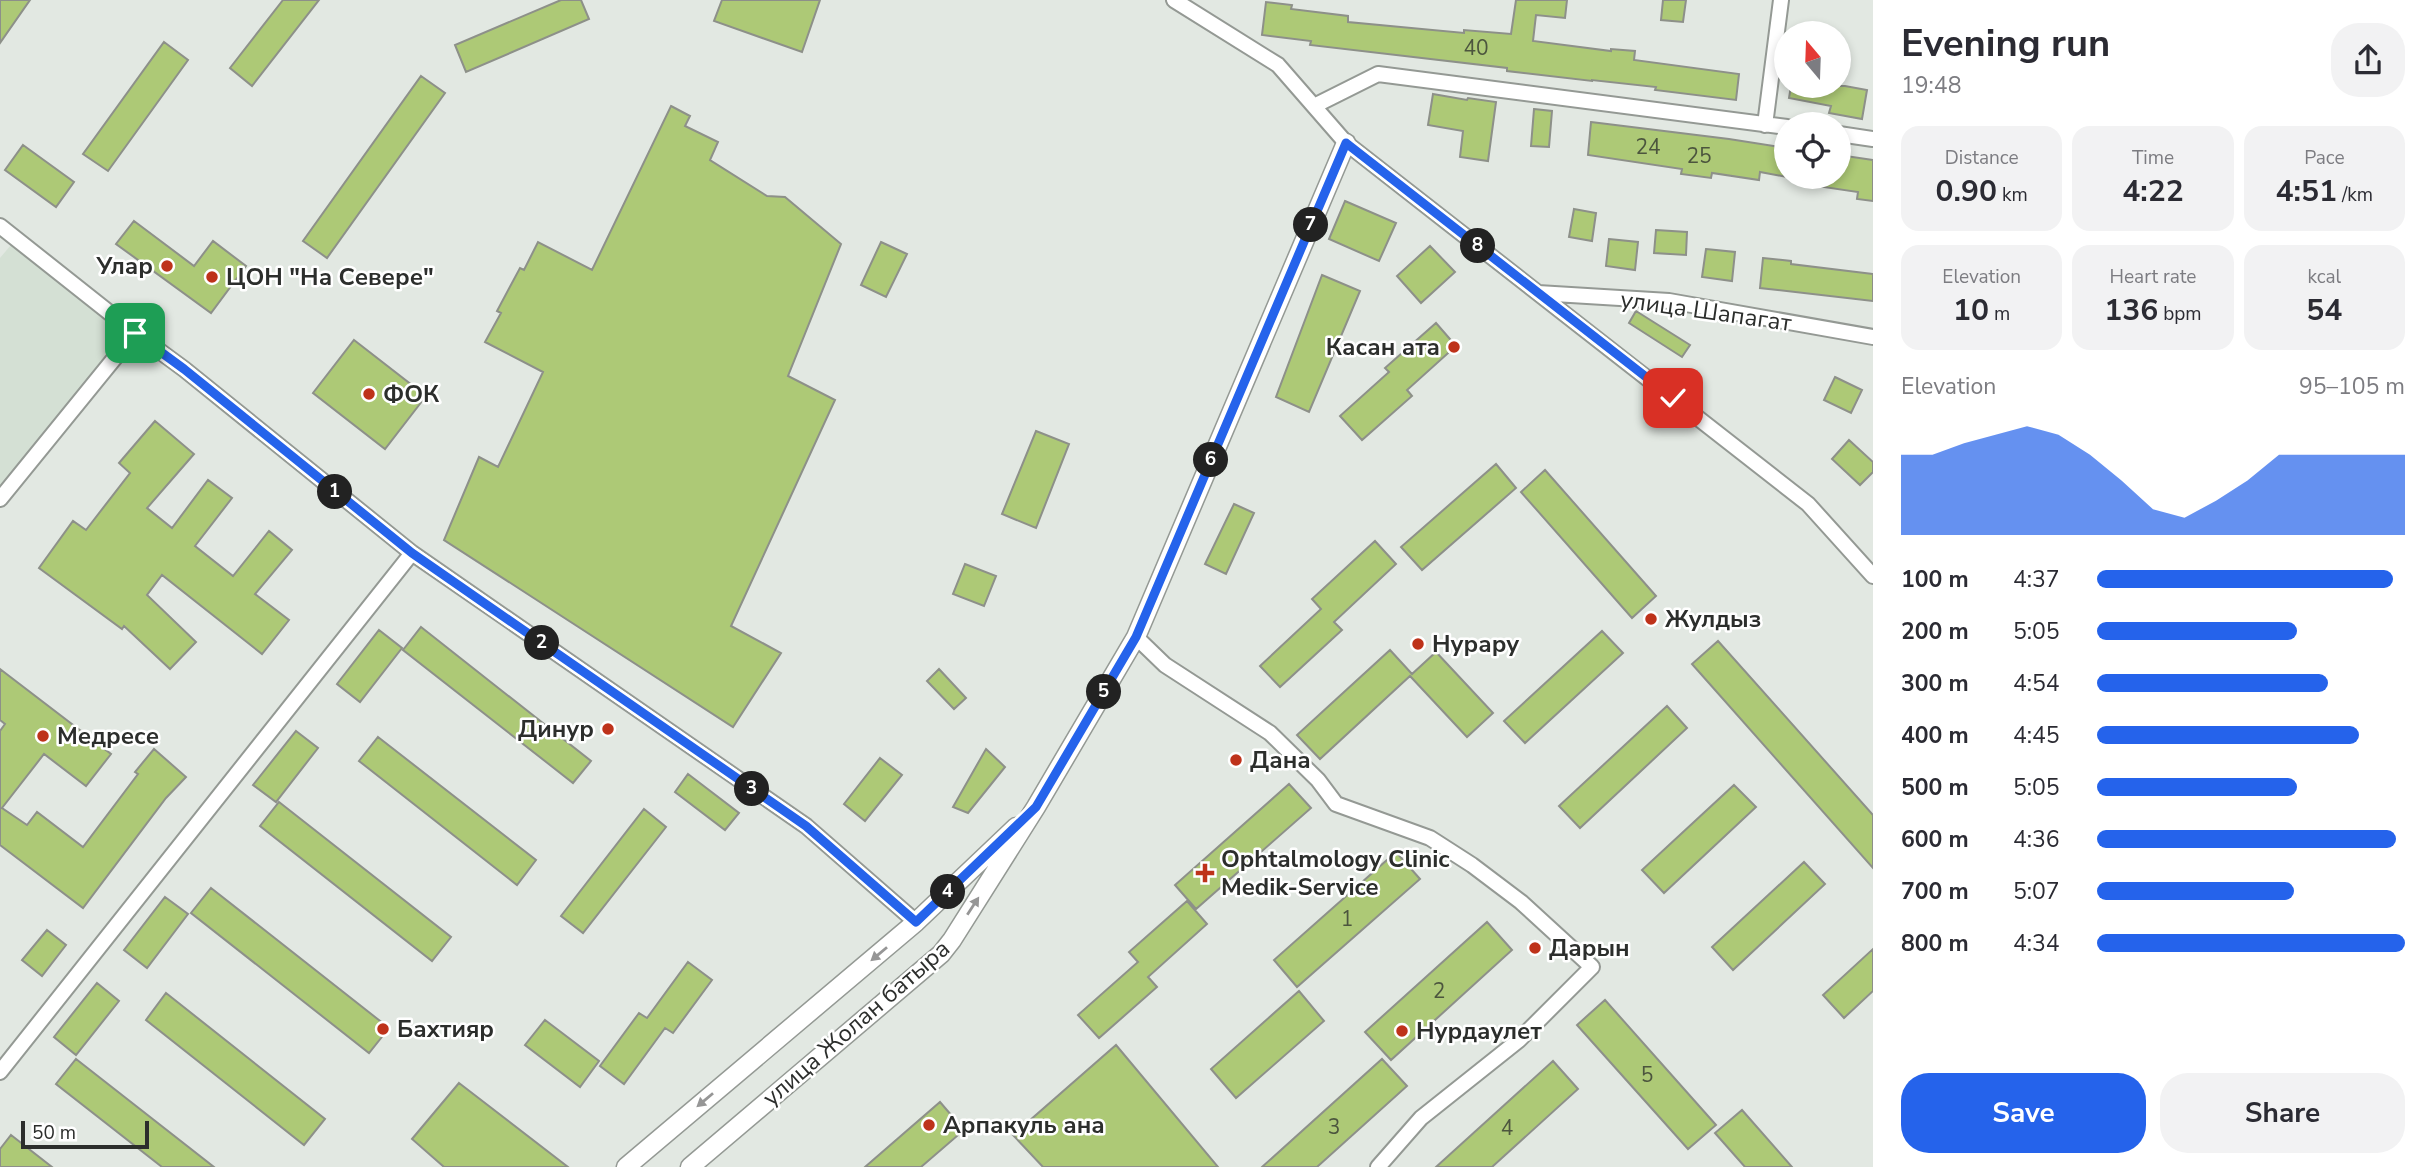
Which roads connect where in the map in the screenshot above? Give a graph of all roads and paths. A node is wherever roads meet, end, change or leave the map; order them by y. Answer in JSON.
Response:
{"nodes":[{"id":1,"x":1174,"y":0,"type":"edge"},
{"id":2,"x":1781,"y":0,"type":"edge"},
{"id":3,"x":1314,"y":106,"type":"junction"},
{"id":4,"x":1765,"y":125,"type":"junction"},
{"id":5,"x":1774,"y":126,"type":"edge"},
{"id":6,"x":1851,"y":136,"type":"edge"},
{"id":7,"x":1873,"y":139,"type":"edge"},
{"id":8,"x":1346,"y":143,"type":"junction"},
{"id":9,"x":0,"y":226,"type":"edge"},
{"id":10,"x":1538,"y":293,"type":"junction"},
{"id":11,"x":135,"y":333,"type":"junction"},
{"id":12,"x":1873,"y":338,"type":"edge"},
{"id":13,"x":0,"y":499,"type":"edge"},
{"id":14,"x":412,"y":553,"type":"junction"},
{"id":15,"x":1873,"y":576,"type":"edge"},
{"id":16,"x":1136,"y":637,"type":"junction"},
{"id":17,"x":1036,"y":807,"type":"junction"},
{"id":18,"x":916,"y":922,"type":"junction"},
{"id":19,"x":0,"y":1072,"type":"edge"},
{"id":20,"x":626,"y":1167,"type":"edge"},
{"id":21,"x":690,"y":1167,"type":"edge"},
{"id":22,"x":1378,"y":1167,"type":"edge"}],
"edges":[{"from":1,"to":3,"type":"street"},
{"from":2,"to":4,"type":"street"},
{"from":3,"to":4,"type":"street"},
{"from":3,"to":8,"type":"street"},
{"from":4,"to":5,"type":"street"},
{"from":6,"to":7,"type":"street"},
{"from":8,"to":10,"type":"street"},
{"from":8,"to":16,"type":"street","name":"улица Жолан батыра"},
{"from":9,"to":11,"type":"street"},
{"from":10,"to":12,"type":"street","name":"улица Шапагат"},
{"from":10,"to":15,"type":"street"},
{"from":11,"to":13,"type":"street"},
{"from":11,"to":14,"type":"street"},
{"from":14,"to":18,"type":"street"},
{"from":14,"to":19,"type":"street"},
{"from":16,"to":17,"type":"street","name":"улица Жолан батыра"},
{"from":16,"to":22,"type":"street"},
{"from":17,"to":18,"type":"street"},
{"from":21,"to":17,"type":"street","name":"улица Жолан батыра","one_way":true},
{"from":18,"to":20,"type":"street","one_way":true}]}
